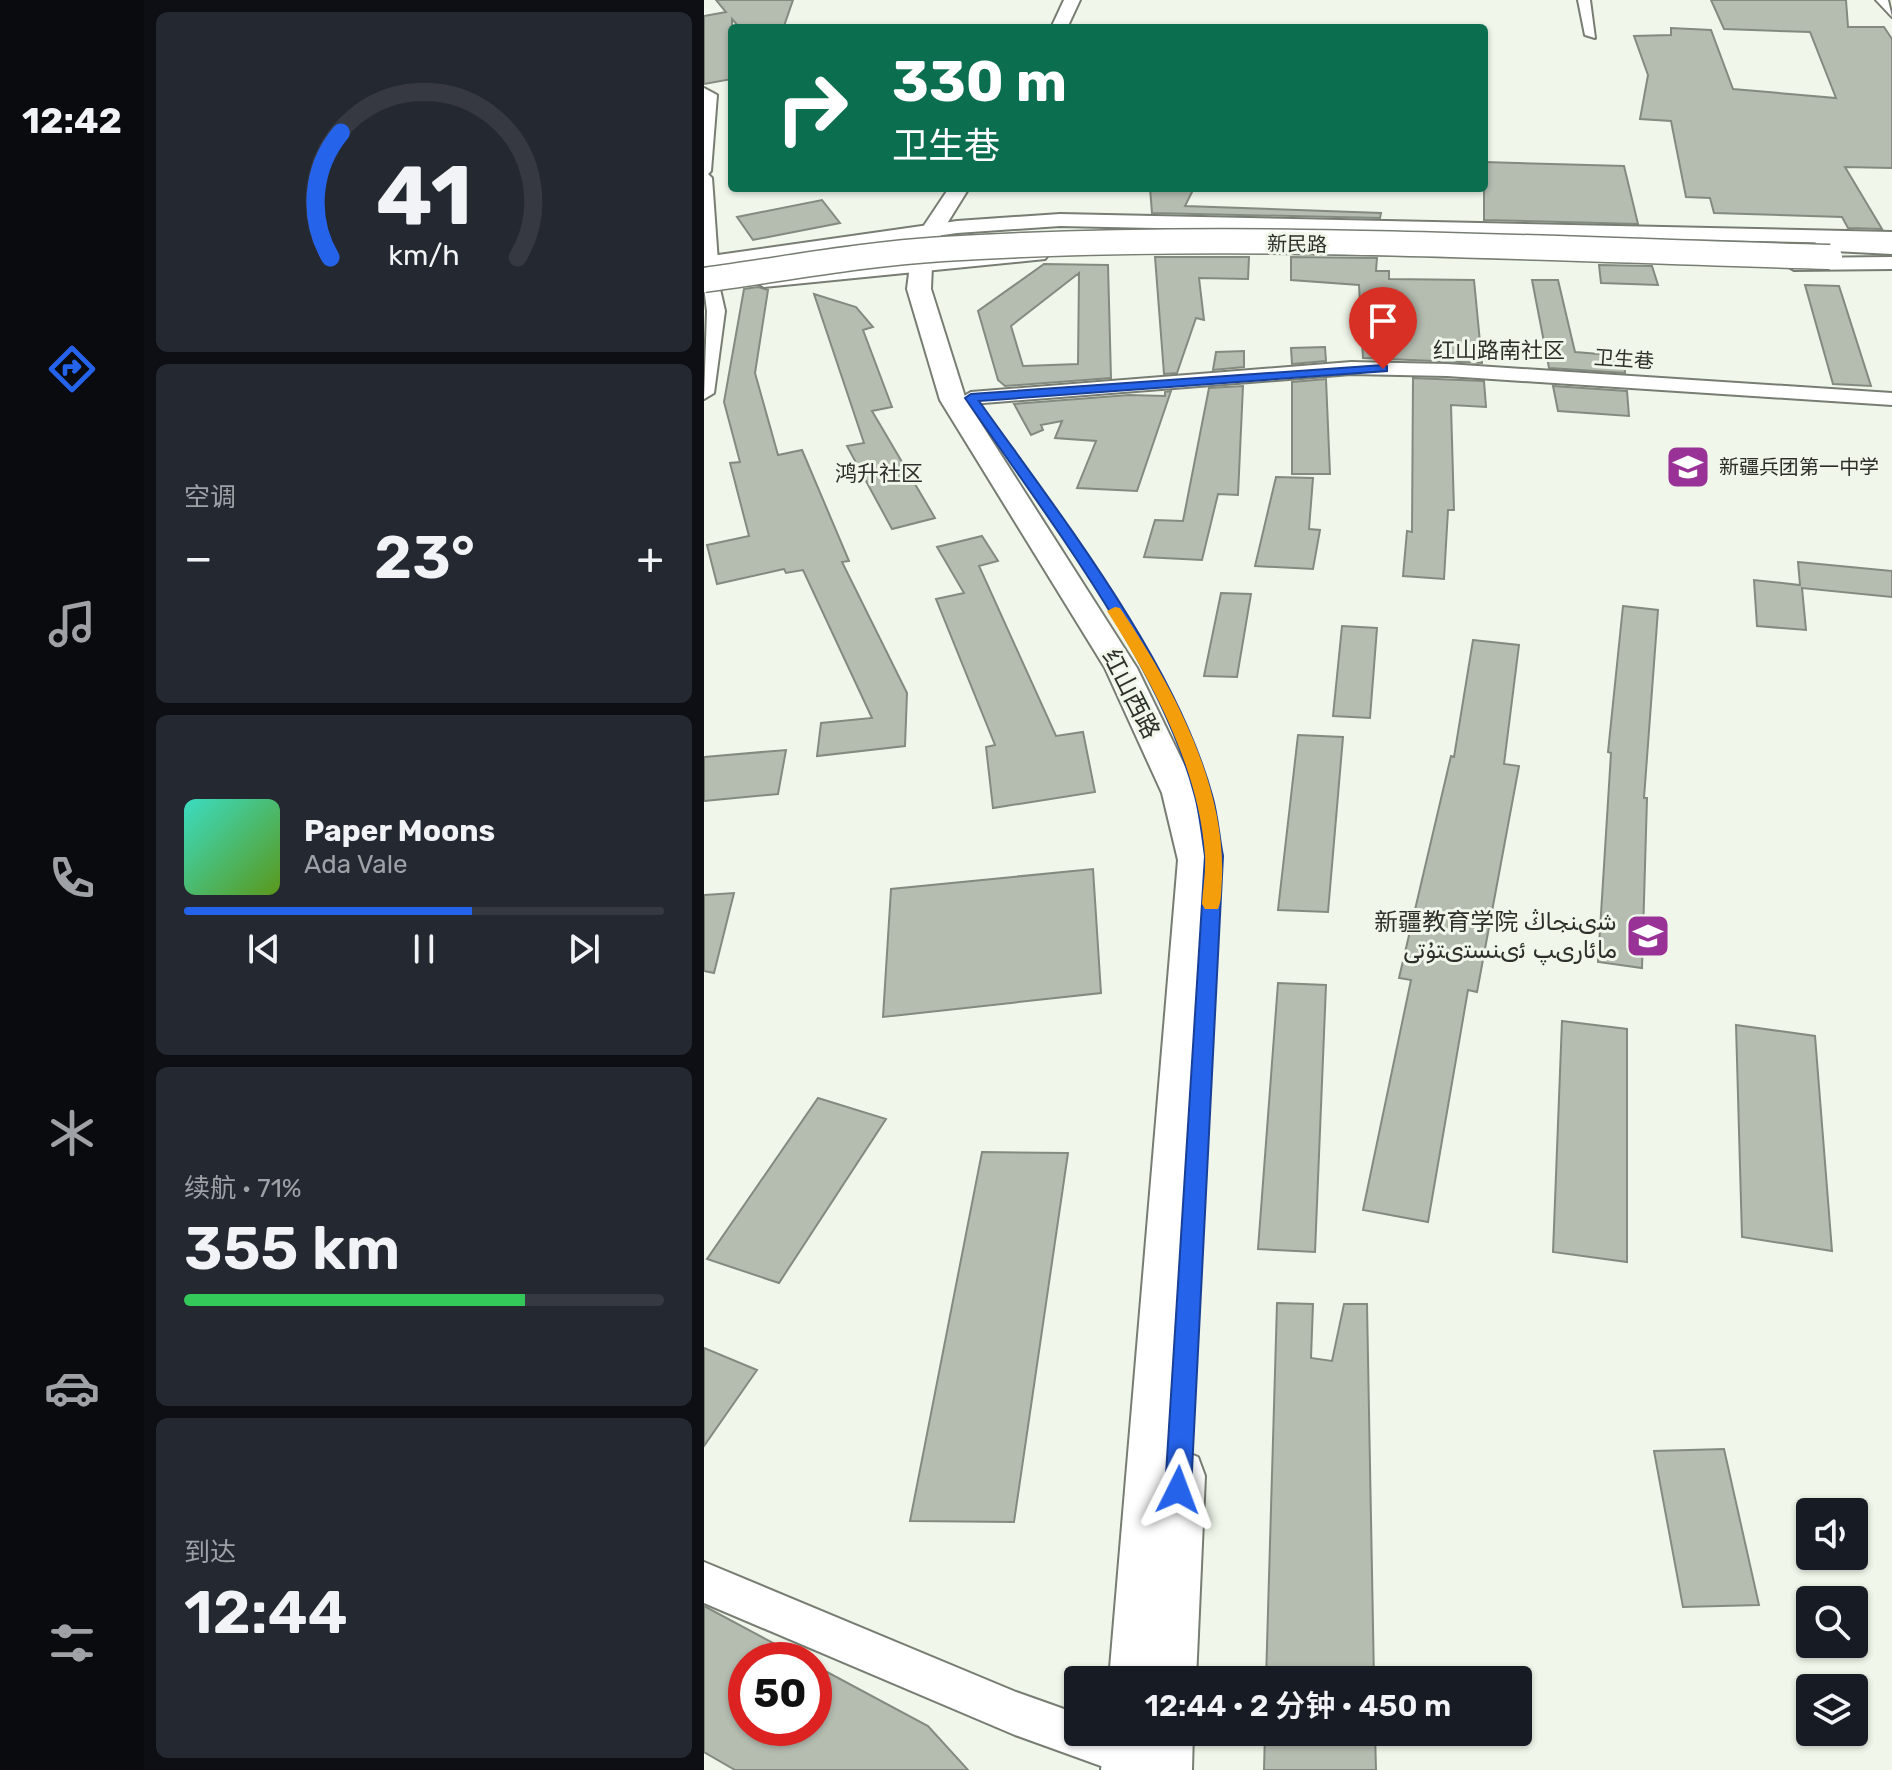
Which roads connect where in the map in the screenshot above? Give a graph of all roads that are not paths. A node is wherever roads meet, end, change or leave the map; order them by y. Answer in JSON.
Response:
{"nodes":[{"id":1,"x":1072,"y":0,"type":"edge"},
{"id":2,"x":1086,"y":0,"type":"edge"},
{"id":3,"x":1584,"y":0,"type":"edge"},
{"id":4,"x":1882,"y":0,"type":"edge"},
{"id":5,"x":1892,"y":13,"type":"edge"},
{"id":6,"x":1061,"y":24,"type":"edge"},
{"id":7,"x":1077,"y":24,"type":"edge"},
{"id":8,"x":1591,"y":35,"type":"dead end"},
{"id":9,"x":704,"y":92,"type":"edge"},
{"id":10,"x":704,"y":171,"type":"edge"},
{"id":11,"x":704,"y":178,"type":"edge"},
{"id":12,"x":958,"y":192,"type":"edge"},
{"id":13,"x":977,"y":192,"type":"edge"},
{"id":14,"x":1892,"y":238,"type":"edge"},
{"id":15,"x":939,"y":246,"type":"junction"},
{"id":16,"x":1892,"y":247,"type":"edge"},
{"id":17,"x":1826,"y":251,"type":"junction"},
{"id":18,"x":1892,"y":261,"type":"edge"},
{"id":19,"x":706,"y":276,"type":"edge"},
{"id":20,"x":704,"y":393,"type":"edge"},
{"id":21,"x":971,"y":398,"type":"junction"},
{"id":22,"x":1892,"y":399,"type":"edge"},
{"id":23,"x":704,"y":1582,"type":"edge"},
{"id":24,"x":1139,"y":1666,"type":"edge"},
{"id":25,"x":1168,"y":1666,"type":"edge"},
{"id":26,"x":1148,"y":1754,"type":"edge"}],
"edges":[{"from":1,"to":6,"type":"main road"},
{"from":2,"to":7,"type":"main road"},
{"from":3,"to":8,"type":"street"},
{"from":4,"to":5,"type":"street"},
{"from":9,"to":10,"type":"street"},
{"from":11,"to":19,"type":"street"},
{"from":12,"to":15,"type":"main road"},
{"from":13,"to":15,"type":"main road"},
{"from":14,"to":15,"type":"street"},
{"from":15,"to":18,"type":"street"},
{"from":15,"to":19,"type":"street"},
{"from":15,"to":19,"type":"street"},
{"from":15,"to":21,"type":"main road","name":"红山西路"},
{"from":15,"to":24,"type":"main road","name":"红山西路"},
{"from":16,"to":17,"type":"main road","name":"新民路"},
{"from":17,"to":18,"type":"main road","name":"新民路"},
{"from":17,"to":19,"type":"main road","name":"新民路","bridge":true},
{"from":19,"to":20,"type":"street"},
{"from":21,"to":22,"type":"street","name":"卫生巷"},
{"from":21,"to":25,"type":"main road","name":"红山西路"},
{"from":23,"to":26,"type":"street"}]}
